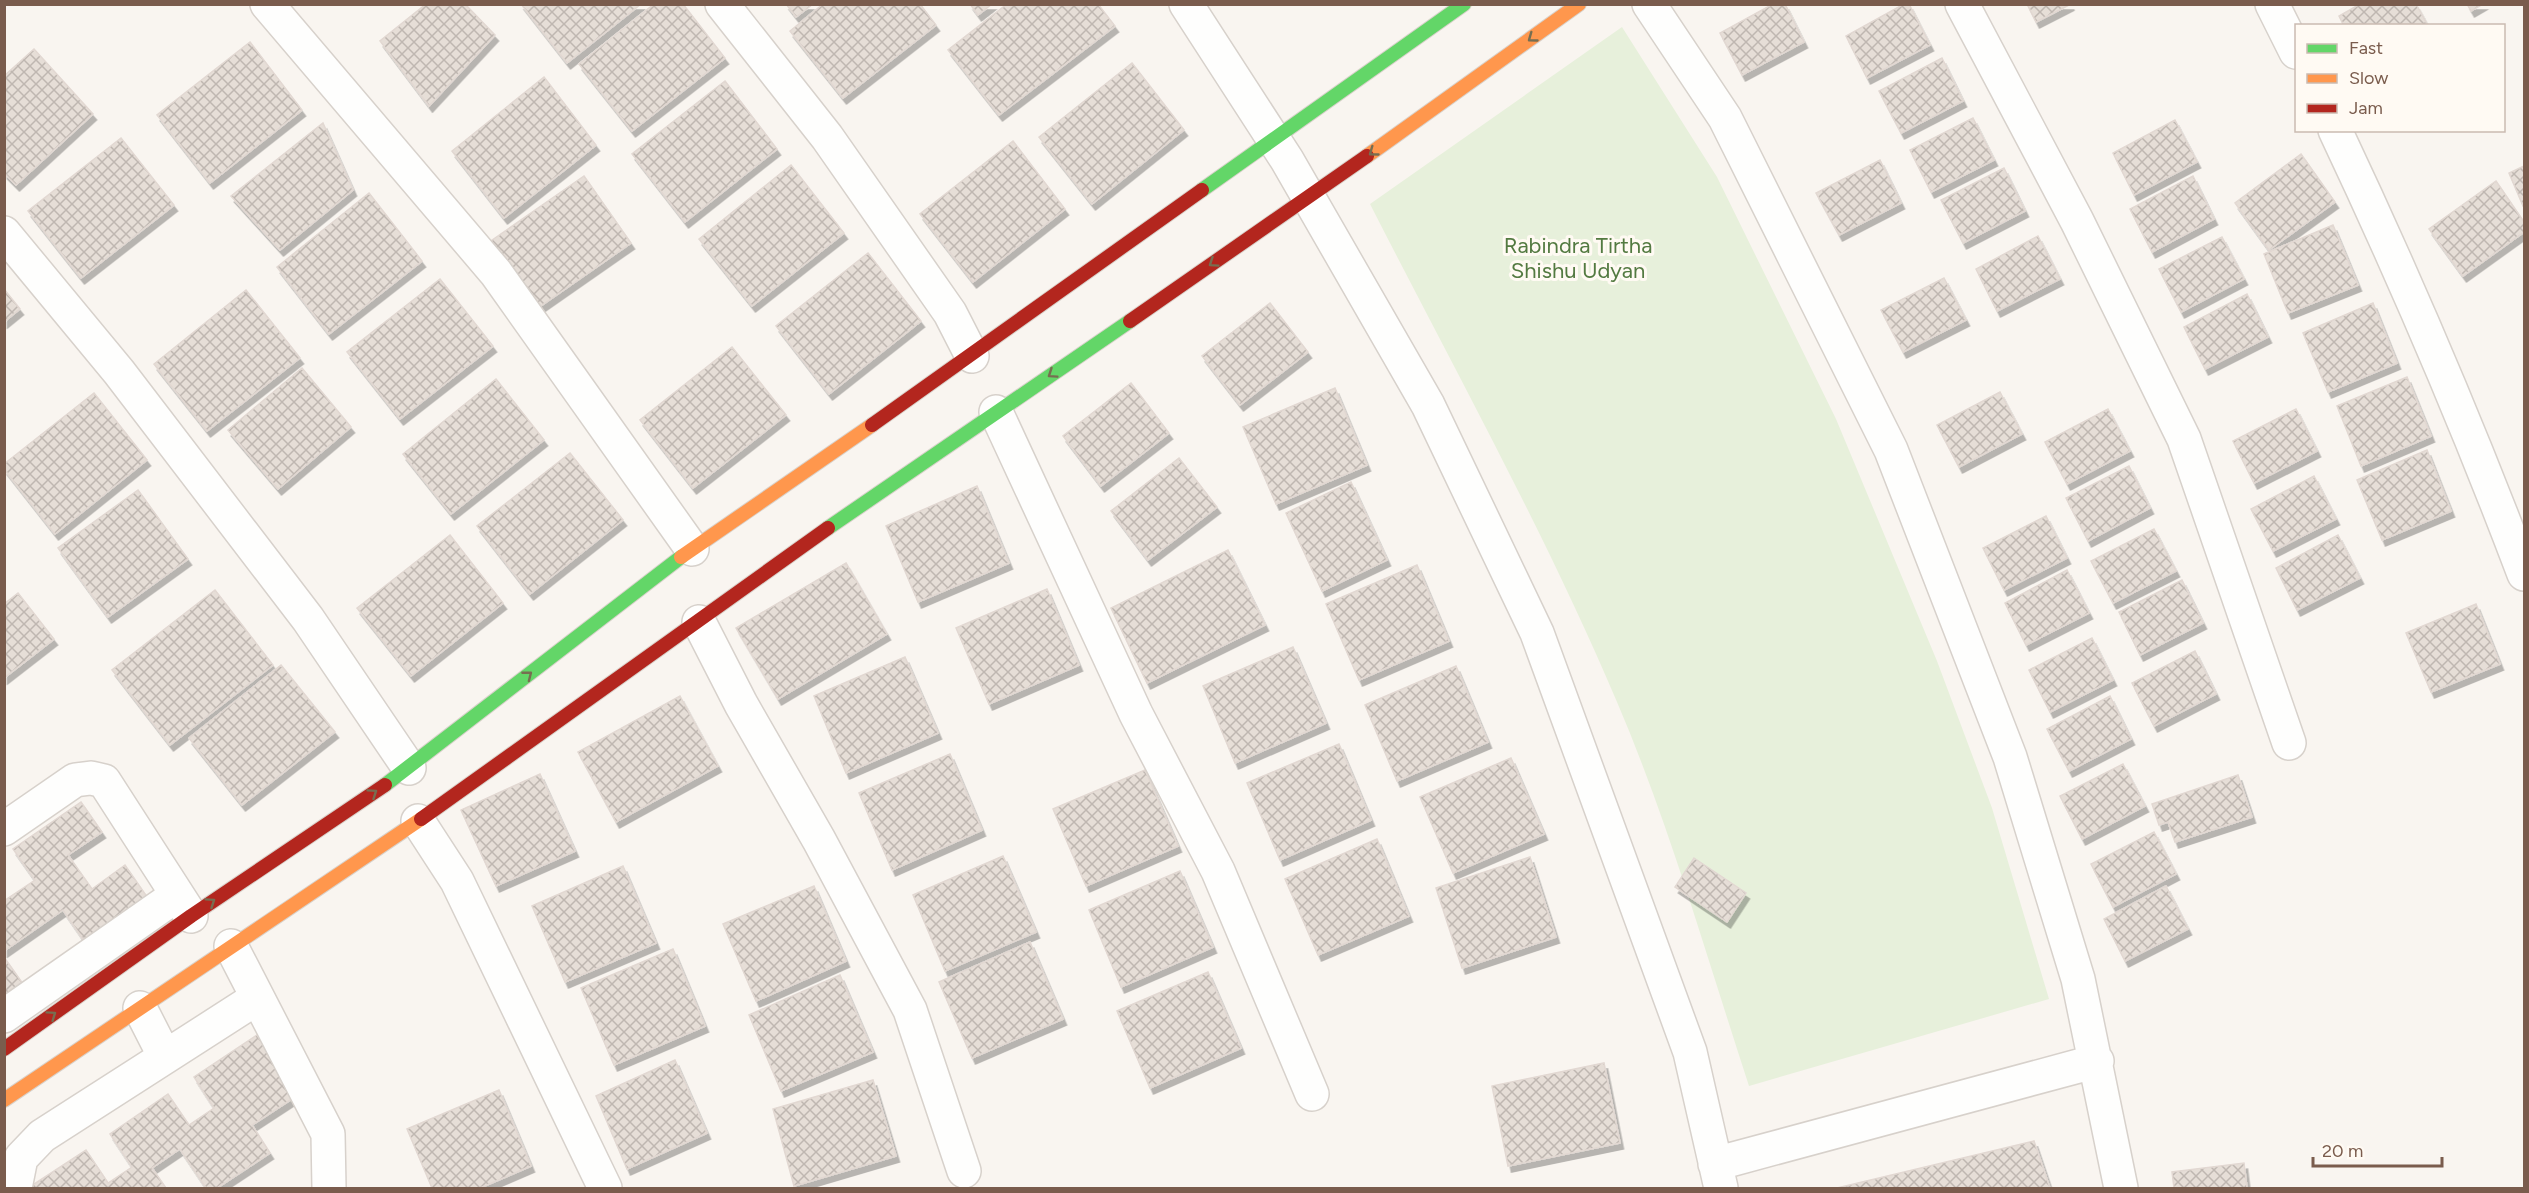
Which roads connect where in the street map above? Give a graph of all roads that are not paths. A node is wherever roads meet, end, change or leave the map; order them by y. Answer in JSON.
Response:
{"nodes":[{"id":1,"x":267,"y":4,"type":"edge"},
{"id":2,"x":723,"y":4,"type":"edge"},
{"id":3,"x":1186,"y":4,"type":"edge"},
{"id":4,"x":1464,"y":4,"type":"edge"},
{"id":5,"x":1579,"y":4,"type":"edge"},
{"id":6,"x":1649,"y":4,"type":"edge"},
{"id":7,"x":1962,"y":4,"type":"edge"},
{"id":8,"x":2272,"y":4,"type":"edge"},
{"id":9,"x":2295,"y":50,"type":"edge"},
{"id":10,"x":2336,"y":132,"type":"edge"},
{"id":11,"x":1273,"y":139,"type":"junction"},
{"id":12,"x":1308,"y":198,"type":"junction"},
{"id":13,"x":4,"y":233,"type":"edge"},
{"id":14,"x":972,"y":356,"type":"junction"},
{"id":15,"x":996,"y":412,"type":"junction"},
{"id":16,"x":692,"y":549,"type":"junction"},
{"id":17,"x":2524,"y":574,"type":"edge"},
{"id":18,"x":699,"y":622,"type":"junction"},
{"id":19,"x":2289,"y":743,"type":"dead end"},
{"id":20,"x":409,"y":768,"type":"junction"},
{"id":21,"x":418,"y":821,"type":"junction"},
{"id":22,"x":4,"y":829,"type":"edge"},
{"id":23,"x":184,"y":905,"type":"junction"},
{"id":24,"x":231,"y":946,"type":"junction"},
{"id":25,"x":257,"y":998,"type":"junction"},
{"id":26,"x":140,"y":1008,"type":"junction"},
{"id":27,"x":4,"y":1016,"type":"edge"},
{"id":28,"x":4,"y":1049,"type":"edge"},
{"id":29,"x":165,"y":1057,"type":"junction"},
{"id":30,"x":2097,"y":1061,"type":"junction"},
{"id":31,"x":1312,"y":1094,"type":"dead end"},
{"id":32,"x":4,"y":1100,"type":"edge"},
{"id":33,"x":964,"y":1171,"type":"dead end"},
{"id":34,"x":1718,"y":1176,"type":"edge"},
{"id":35,"x":15,"y":1188,"type":"edge"},
{"id":36,"x":329,"y":1188,"type":"edge"},
{"id":37,"x":605,"y":1188,"type":"edge"},
{"id":38,"x":2121,"y":1188,"type":"edge"}],
"edges":[{"from":1,"to":16,"type":"street"},
{"from":2,"to":14,"type":"street"},
{"from":3,"to":11,"type":"street"},
{"from":4,"to":11,"type":"street"},
{"from":5,"to":12,"type":"street","one_way":true},
{"from":6,"to":30,"type":"street"},
{"from":7,"to":19,"type":"street"},
{"from":8,"to":9,"type":"street"},
{"from":10,"to":17,"type":"street"},
{"from":11,"to":12,"type":"street"},
{"from":11,"to":14,"type":"street"},
{"from":12,"to":15,"type":"street","one_way":true},
{"from":12,"to":34,"type":"street"},
{"from":13,"to":20,"type":"street"},
{"from":14,"to":16,"type":"street"},
{"from":15,"to":18,"type":"street"},
{"from":15,"to":31,"type":"street"},
{"from":20,"to":16,"type":"street","one_way":true},
{"from":18,"to":21,"type":"street"},
{"from":18,"to":33,"type":"street"},
{"from":23,"to":20,"type":"street","one_way":true},
{"from":21,"to":24,"type":"street"},
{"from":21,"to":37,"type":"street"},
{"from":22,"to":23,"type":"street"},
{"from":23,"to":27,"type":"street"},
{"from":28,"to":23,"type":"street","one_way":true},
{"from":24,"to":25,"type":"street"},
{"from":24,"to":26,"type":"street"},
{"from":25,"to":29,"type":"street"},
{"from":25,"to":36,"type":"street"},
{"from":26,"to":29,"type":"street"},
{"from":26,"to":32,"type":"street"},
{"from":29,"to":35,"type":"street"},
{"from":30,"to":34,"type":"street"},
{"from":30,"to":38,"type":"street"}]}
